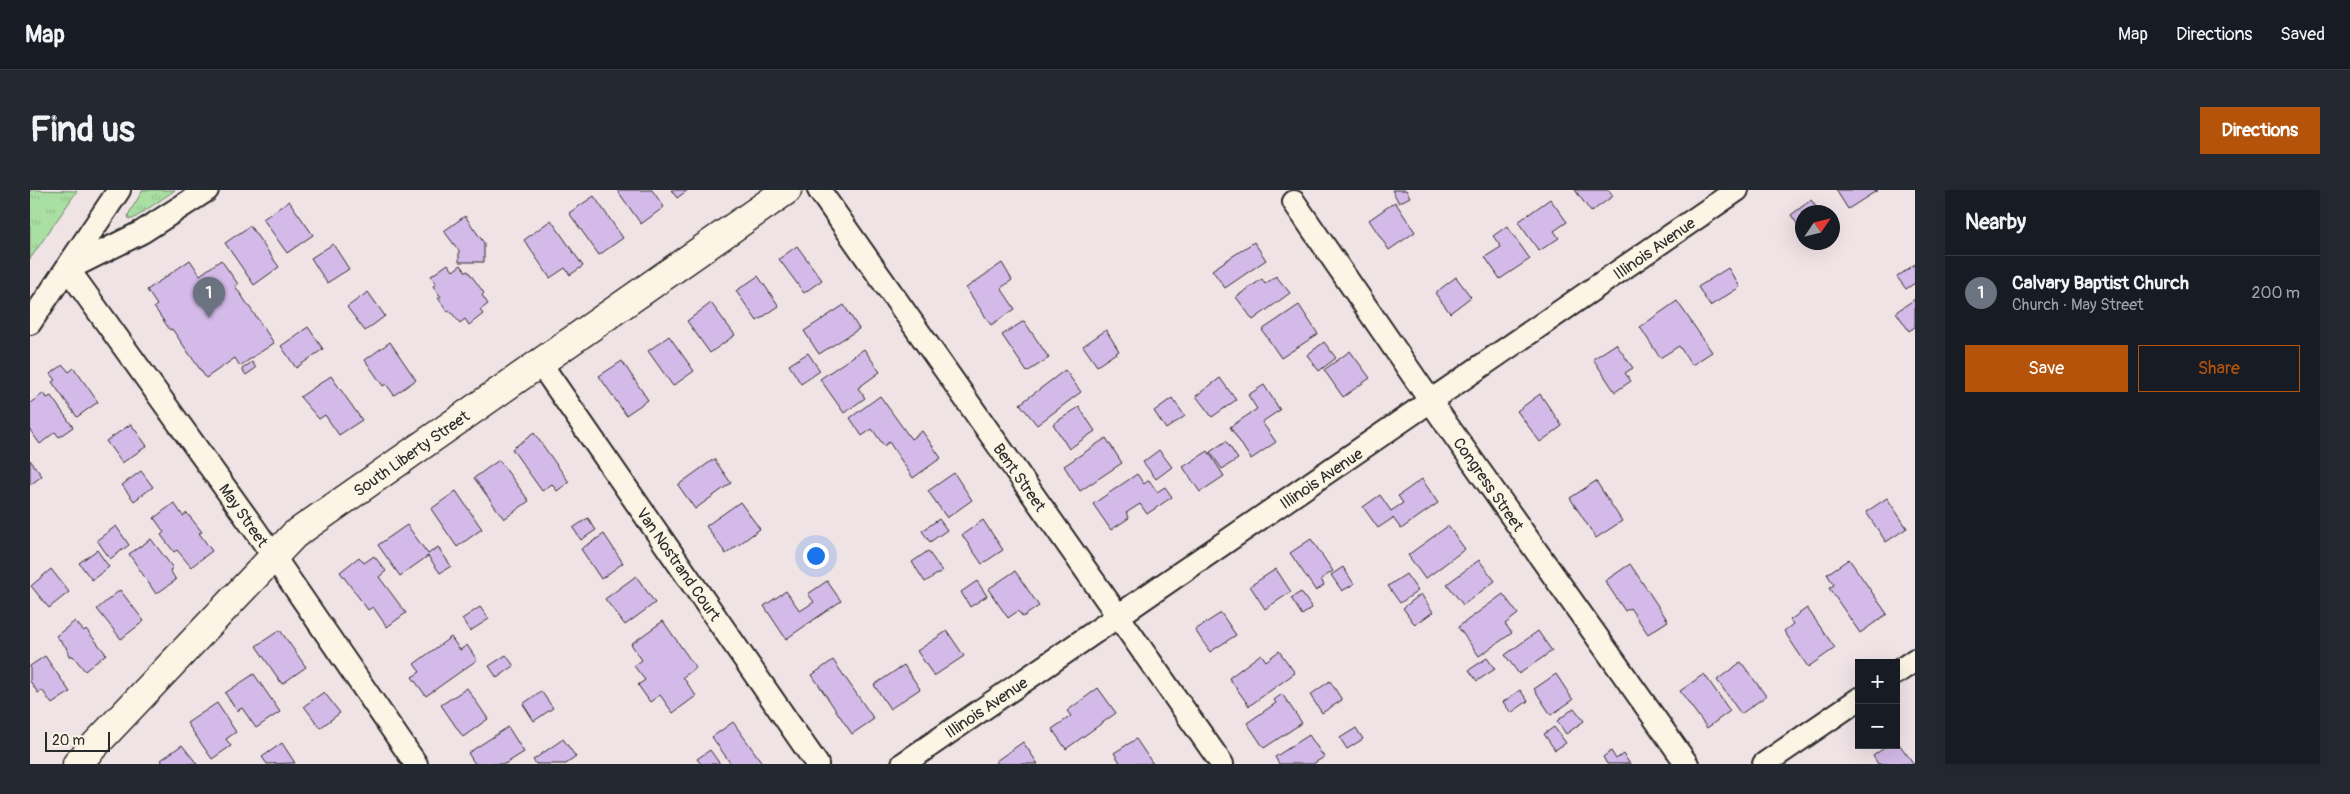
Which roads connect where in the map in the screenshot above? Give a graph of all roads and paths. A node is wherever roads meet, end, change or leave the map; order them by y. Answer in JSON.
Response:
{"nodes":[{"id":1,"x":119,"y":190,"type":"edge"},
{"id":2,"x":207,"y":190,"type":"edge"},
{"id":3,"x":787,"y":190,"type":"edge"},
{"id":4,"x":819,"y":190,"type":"edge"},
{"id":5,"x":1737,"y":190,"type":"edge"},
{"id":6,"x":1294,"y":202,"type":"dead end"},
{"id":7,"x":68,"y":269,"type":"junction"},
{"id":8,"x":30,"y":323,"type":"edge"},
{"id":9,"x":540,"y":363,"type":"junction"},
{"id":10,"x":1432,"y":402,"type":"junction"},
{"id":11,"x":273,"y":556,"type":"junction"},
{"id":12,"x":1118,"y":617,"type":"junction"},
{"id":13,"x":1915,"y":660,"type":"edge"},
{"id":14,"x":1900,"y":670,"type":"edge"},
{"id":15,"x":1855,"y":701,"type":"edge"},
{"id":16,"x":78,"y":764,"type":"edge"},
{"id":17,"x":416,"y":764,"type":"edge"},
{"id":18,"x":817,"y":764,"type":"edge"},
{"id":19,"x":903,"y":764,"type":"edge"},
{"id":20,"x":1222,"y":764,"type":"edge"},
{"id":21,"x":1686,"y":764,"type":"edge"},
{"id":22,"x":1764,"y":764,"type":"edge"}],
"edges":[{"from":1,"to":7,"type":"street"},
{"from":2,"to":7,"type":"street"},
{"from":3,"to":9,"type":"main road","name":"South Liberty Street"},
{"from":4,"to":12,"type":"street","name":"Bent Street"},
{"from":5,"to":10,"type":"street","name":"Illinois Avenue"},
{"from":6,"to":10,"type":"street","name":"Congress Street"},
{"from":7,"to":8,"type":"street"},
{"from":7,"to":11,"type":"street","name":"May Street"},
{"from":9,"to":11,"type":"main road","name":"South Liberty Street"},
{"from":9,"to":18,"type":"street","name":"Van Nostrand Court"},
{"from":10,"to":12,"type":"street","name":"Illinois Avenue"},
{"from":10,"to":21,"type":"street","name":"Congress Street"},
{"from":11,"to":16,"type":"main road","name":"South Liberty Street"},
{"from":11,"to":17,"type":"street","name":"May Street"},
{"from":12,"to":19,"type":"street","name":"Illinois Avenue"},
{"from":12,"to":20,"type":"street","name":"Bent Street"},
{"from":13,"to":14,"type":"street"},
{"from":15,"to":22,"type":"street"}]}
